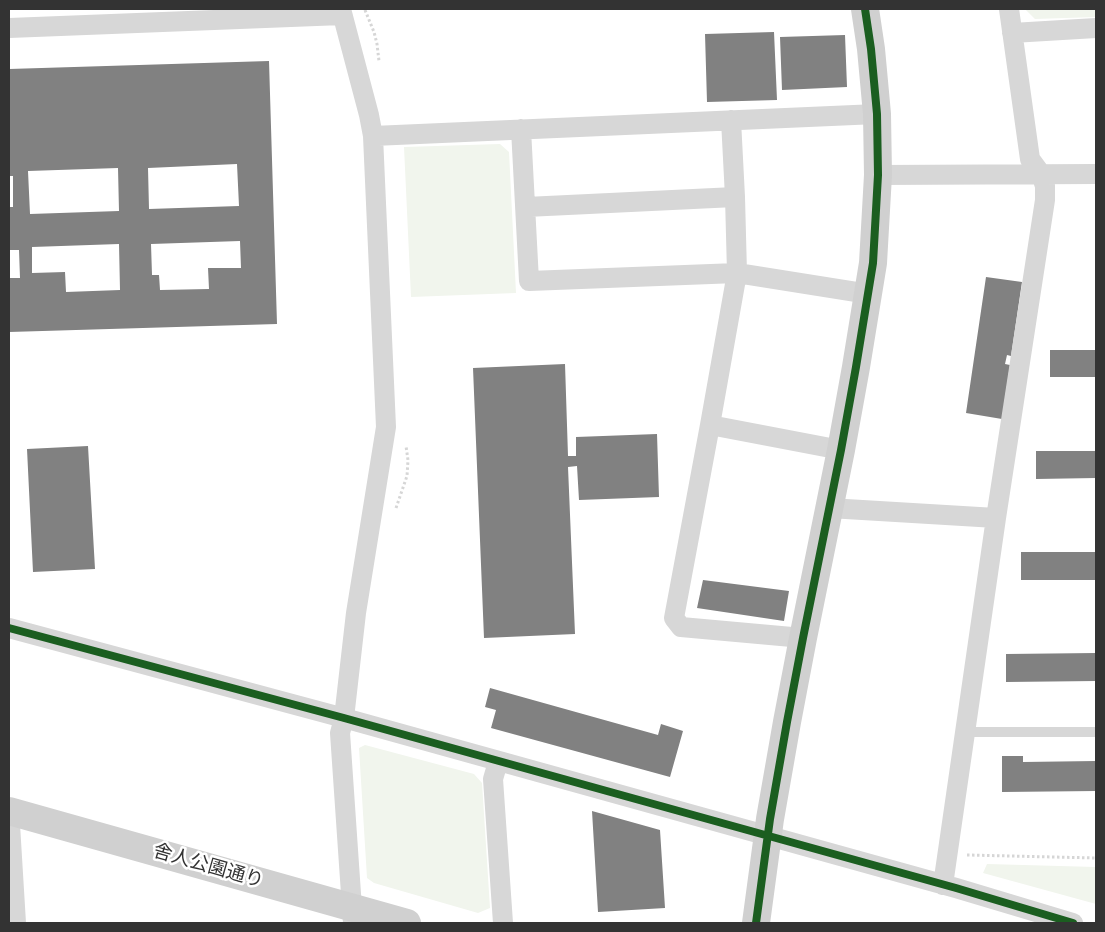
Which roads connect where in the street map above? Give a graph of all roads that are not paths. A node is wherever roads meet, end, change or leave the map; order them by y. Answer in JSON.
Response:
{"nodes":[{"id":1,"x":865,"y":9,"type":"edge"},
{"id":2,"x":1009,"y":9,"type":"edge"},
{"id":3,"x":342,"y":12,"type":"edge"},
{"id":4,"x":53,"y":18,"type":"edge"},
{"id":5,"x":9,"y":28,"type":"edge"},
{"id":6,"x":1096,"y":28,"type":"edge"},
{"id":7,"x":1012,"y":33,"type":"junction"},
{"id":8,"x":877,"y":114,"type":"junction"},
{"id":9,"x":731,"y":120,"type":"junction"},
{"id":10,"x":521,"y":128,"type":"junction"},
{"id":11,"x":373,"y":136,"type":"junction"},
{"id":12,"x":1041,"y":174,"type":"junction"},
{"id":13,"x":1096,"y":174,"type":"edge"},
{"id":14,"x":878,"y":175,"type":"junction"},
{"id":15,"x":735,"y":197,"type":"junction"},
{"id":16,"x":526,"y":207,"type":"junction"},
{"id":17,"x":737,"y":273,"type":"junction"},
{"id":18,"x":868,"y":294,"type":"junction"},
{"id":19,"x":710,"y":425,"type":"junction"},
{"id":20,"x":841,"y":450,"type":"junction"},
{"id":21,"x":829,"y":508,"type":"junction"},
{"id":22,"x":996,"y":518,"type":"junction"},
{"id":23,"x":9,"y":628,"type":"edge"},
{"id":24,"x":803,"y":638,"type":"junction"},
{"id":25,"x":344,"y":718,"type":"junction"},
{"id":26,"x":965,"y":732,"type":"junction"},
{"id":27,"x":1096,"y":732,"type":"edge"},
{"id":28,"x":498,"y":762,"type":"junction"},
{"id":29,"x":9,"y":810,"type":"edge"},
{"id":30,"x":768,"y":836,"type":"junction"},
{"id":31,"x":943,"y":885,"type":"junction"},
{"id":32,"x":352,"y":915,"type":"edge"},
{"id":33,"x":16,"y":923,"type":"edge"},
{"id":34,"x":407,"y":923,"type":"edge"},
{"id":35,"x":503,"y":923,"type":"edge"},
{"id":36,"x":756,"y":923,"type":"edge"},
{"id":37,"x":1073,"y":923,"type":"edge"}],
"edges":[{"from":1,"to":8,"type":"street"},
{"from":2,"to":7,"type":"street"},
{"from":3,"to":4,"type":"street"},
{"from":3,"to":11,"type":"street"},
{"from":4,"to":5,"type":"street"},
{"from":6,"to":7,"type":"street"},
{"from":7,"to":12,"type":"street"},
{"from":8,"to":9,"type":"street"},
{"from":8,"to":14,"type":"street"},
{"from":9,"to":10,"type":"street"},
{"from":9,"to":15,"type":"street"},
{"from":10,"to":11,"type":"street"},
{"from":10,"to":16,"type":"street"},
{"from":11,"to":25,"type":"street"},
{"from":12,"to":13,"type":"street"},
{"from":12,"to":14,"type":"street"},
{"from":12,"to":22,"type":"street"},
{"from":14,"to":18,"type":"street"},
{"from":15,"to":16,"type":"street"},
{"from":15,"to":17,"type":"street"},
{"from":16,"to":17,"type":"street"},
{"from":17,"to":18,"type":"street"},
{"from":17,"to":19,"type":"street"},
{"from":18,"to":20,"type":"street"},
{"from":19,"to":20,"type":"street"},
{"from":19,"to":24,"type":"street"},
{"from":20,"to":21,"type":"street"},
{"from":21,"to":22,"type":"street"},
{"from":21,"to":24,"type":"street"},
{"from":22,"to":26,"type":"street"},
{"from":23,"to":25,"type":"street"},
{"from":24,"to":30,"type":"street"},
{"from":25,"to":28,"type":"street"},
{"from":25,"to":32,"type":"street"},
{"from":26,"to":27,"type":"lane"},
{"from":26,"to":31,"type":"street"},
{"from":28,"to":30,"type":"street"},
{"from":28,"to":35,"type":"street"},
{"from":29,"to":32,"type":"street","name":"舎人公園通り"},
{"from":29,"to":33,"type":"street"},
{"from":30,"to":31,"type":"street"},
{"from":30,"to":36,"type":"street"},
{"from":31,"to":37,"type":"street"},
{"from":32,"to":34,"type":"street","name":"舎人公園通り"}]}
